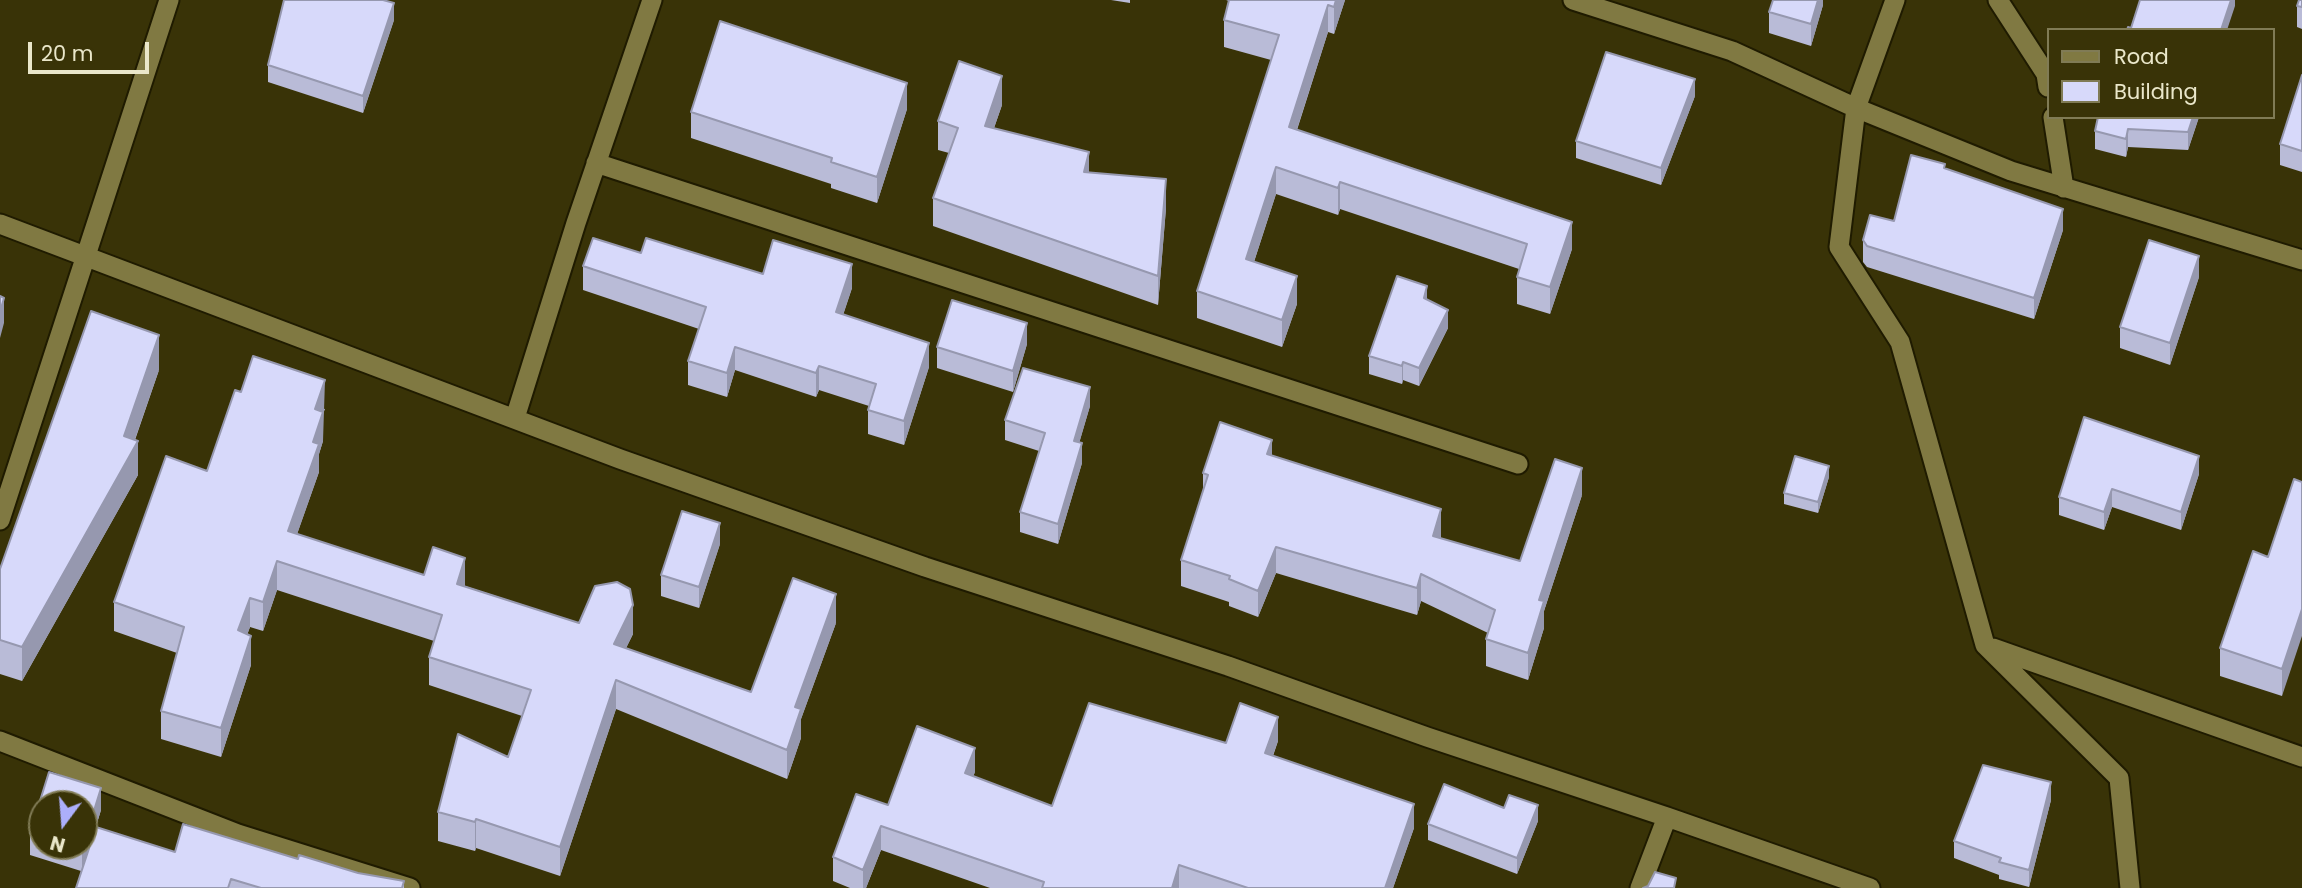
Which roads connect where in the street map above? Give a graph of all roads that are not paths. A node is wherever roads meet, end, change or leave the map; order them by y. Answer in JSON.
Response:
{"nodes":[{"id":1,"x":169,"y":0,"type":"edge"},
{"id":2,"x":652,"y":0,"type":"edge"},
{"id":3,"x":1573,"y":0,"type":"edge"},
{"id":4,"x":1895,"y":0,"type":"edge"},
{"id":5,"x":1998,"y":0,"type":"edge"},
{"id":6,"x":2046,"y":74,"type":"edge"},
{"id":7,"x":1856,"y":108,"type":"junction"},
{"id":8,"x":2053,"y":119,"type":"edge"},
{"id":9,"x":596,"y":163,"type":"junction"},
{"id":10,"x":2064,"y":188,"type":"junction"},
{"id":11,"x":0,"y":224,"type":"edge"},
{"id":12,"x":87,"y":255,"type":"junction"},
{"id":13,"x":2302,"y":260,"type":"edge"},
{"id":14,"x":515,"y":418,"type":"junction"},
{"id":15,"x":1518,"y":464,"type":"dead end"},
{"id":16,"x":0,"y":520,"type":"edge"},
{"id":17,"x":1985,"y":645,"type":"junction"},
{"id":18,"x":0,"y":741,"type":"edge"},
{"id":19,"x":2302,"y":757,"type":"edge"},
{"id":20,"x":1667,"y":817,"type":"junction"},
{"id":21,"x":410,"y":888,"type":"edge"},
{"id":22,"x":1640,"y":888,"type":"edge"},
{"id":23,"x":1870,"y":888,"type":"edge"},
{"id":24,"x":2130,"y":888,"type":"edge"}],
"edges":[{"from":1,"to":12,"type":"street"},
{"from":2,"to":9,"type":"street"},
{"from":3,"to":7,"type":"street"},
{"from":4,"to":7,"type":"street"},
{"from":5,"to":6,"type":"street"},
{"from":7,"to":10,"type":"street"},
{"from":7,"to":17,"type":"street"},
{"from":8,"to":10,"type":"street"},
{"from":9,"to":14,"type":"street"},
{"from":9,"to":15,"type":"street"},
{"from":10,"to":13,"type":"street"},
{"from":11,"to":12,"type":"street"},
{"from":12,"to":14,"type":"street"},
{"from":12,"to":16,"type":"street"},
{"from":14,"to":20,"type":"street"},
{"from":17,"to":19,"type":"street"},
{"from":17,"to":24,"type":"street"},
{"from":18,"to":21,"type":"street"},
{"from":20,"to":22,"type":"street"},
{"from":20,"to":23,"type":"street"}]}
